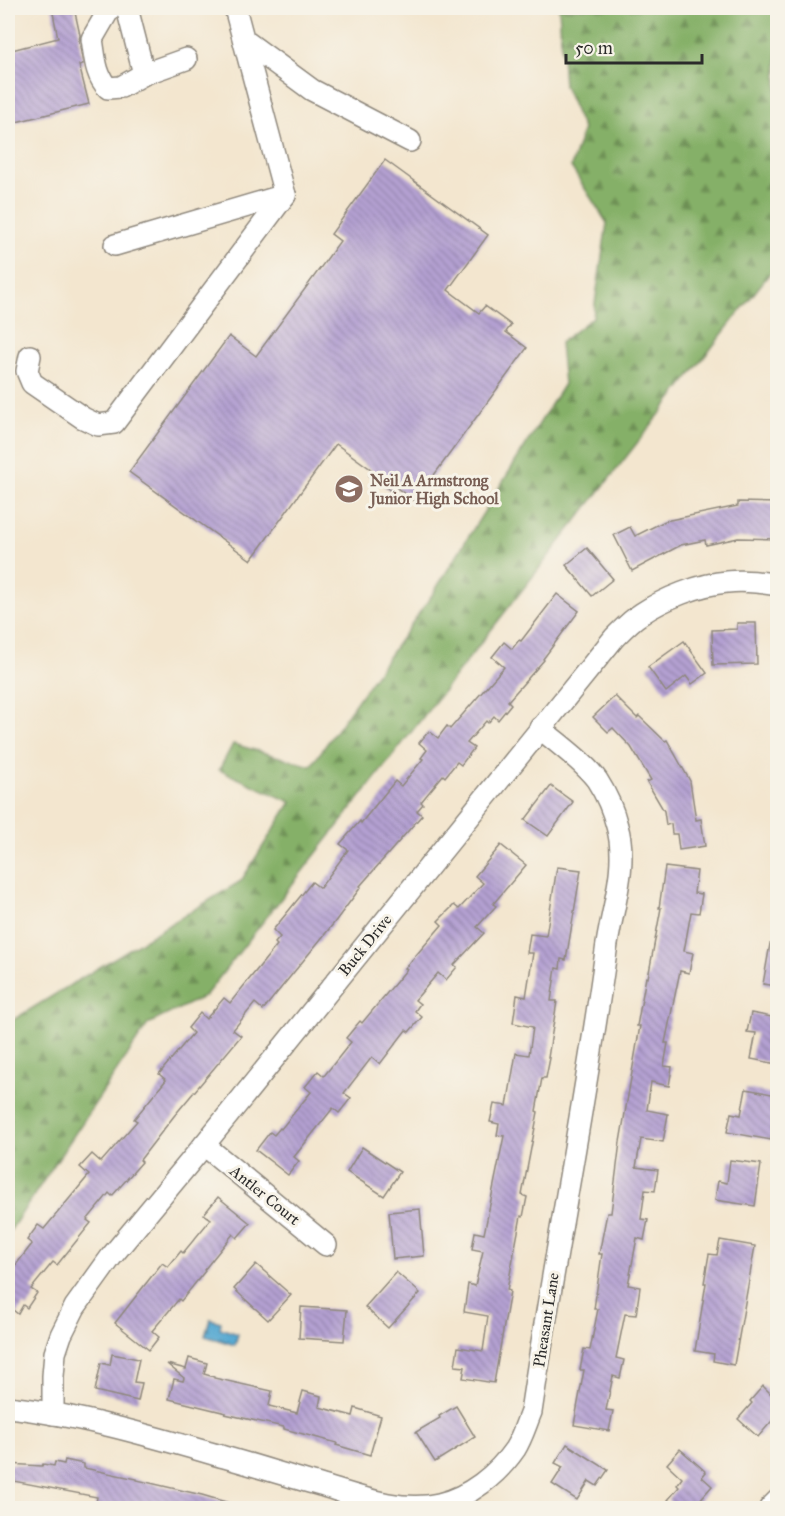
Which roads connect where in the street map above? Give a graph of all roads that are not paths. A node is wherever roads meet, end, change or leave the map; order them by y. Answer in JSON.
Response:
{"nodes":[{"id":1,"x":110,"y":8,"type":"edge"},
{"id":2,"x":127,"y":8,"type":"edge"},
{"id":3,"x":235,"y":8,"type":"edge"},
{"id":4,"x":244,"y":40,"type":"junction"},
{"id":5,"x":186,"y":59,"type":"dead end"},
{"id":6,"x":144,"y":74,"type":"junction"},
{"id":7,"x":410,"y":141,"type":"dead end"},
{"id":8,"x":285,"y":195,"type":"junction"},
{"id":9,"x":115,"y":245,"type":"dead end"},
{"id":10,"x":30,"y":356,"type":"dead end"},
{"id":11,"x":777,"y":585,"type":"edge"},
{"id":12,"x":540,"y":728,"type":"junction"},
{"id":13,"x":204,"y":1145,"type":"junction"},
{"id":14,"x":326,"y":1245,"type":"dead end"},
{"id":15,"x":8,"y":1407,"type":"edge"},
{"id":16,"x":53,"y":1414,"type":"junction"},
{"id":17,"x":777,"y":1500,"type":"edge"},
{"id":18,"x":442,"y":1506,"type":"edge"},
{"id":19,"x":770,"y":1509,"type":"edge"}],
"edges":[{"from":1,"to":6,"type":"street"},
{"from":2,"to":6,"type":"street"},
{"from":3,"to":4,"type":"street"},
{"from":4,"to":7,"type":"street"},
{"from":4,"to":8,"type":"street"},
{"from":5,"to":6,"type":"street"},
{"from":8,"to":9,"type":"street"},
{"from":8,"to":10,"type":"street"},
{"from":11,"to":12,"type":"street","name":"Buck Drive"},
{"from":12,"to":13,"type":"street","name":"Buck Drive"},
{"from":12,"to":18,"type":"street","name":"Pheasant Lane"},
{"from":13,"to":14,"type":"street","name":"Antler Court"},
{"from":13,"to":16,"type":"street","name":"Buck Drive"},
{"from":15,"to":16,"type":"street","name":"Pheasant Lane"},
{"from":16,"to":18,"type":"street","name":"Pheasant Lane"},
{"from":17,"to":19,"type":"street"}]}
